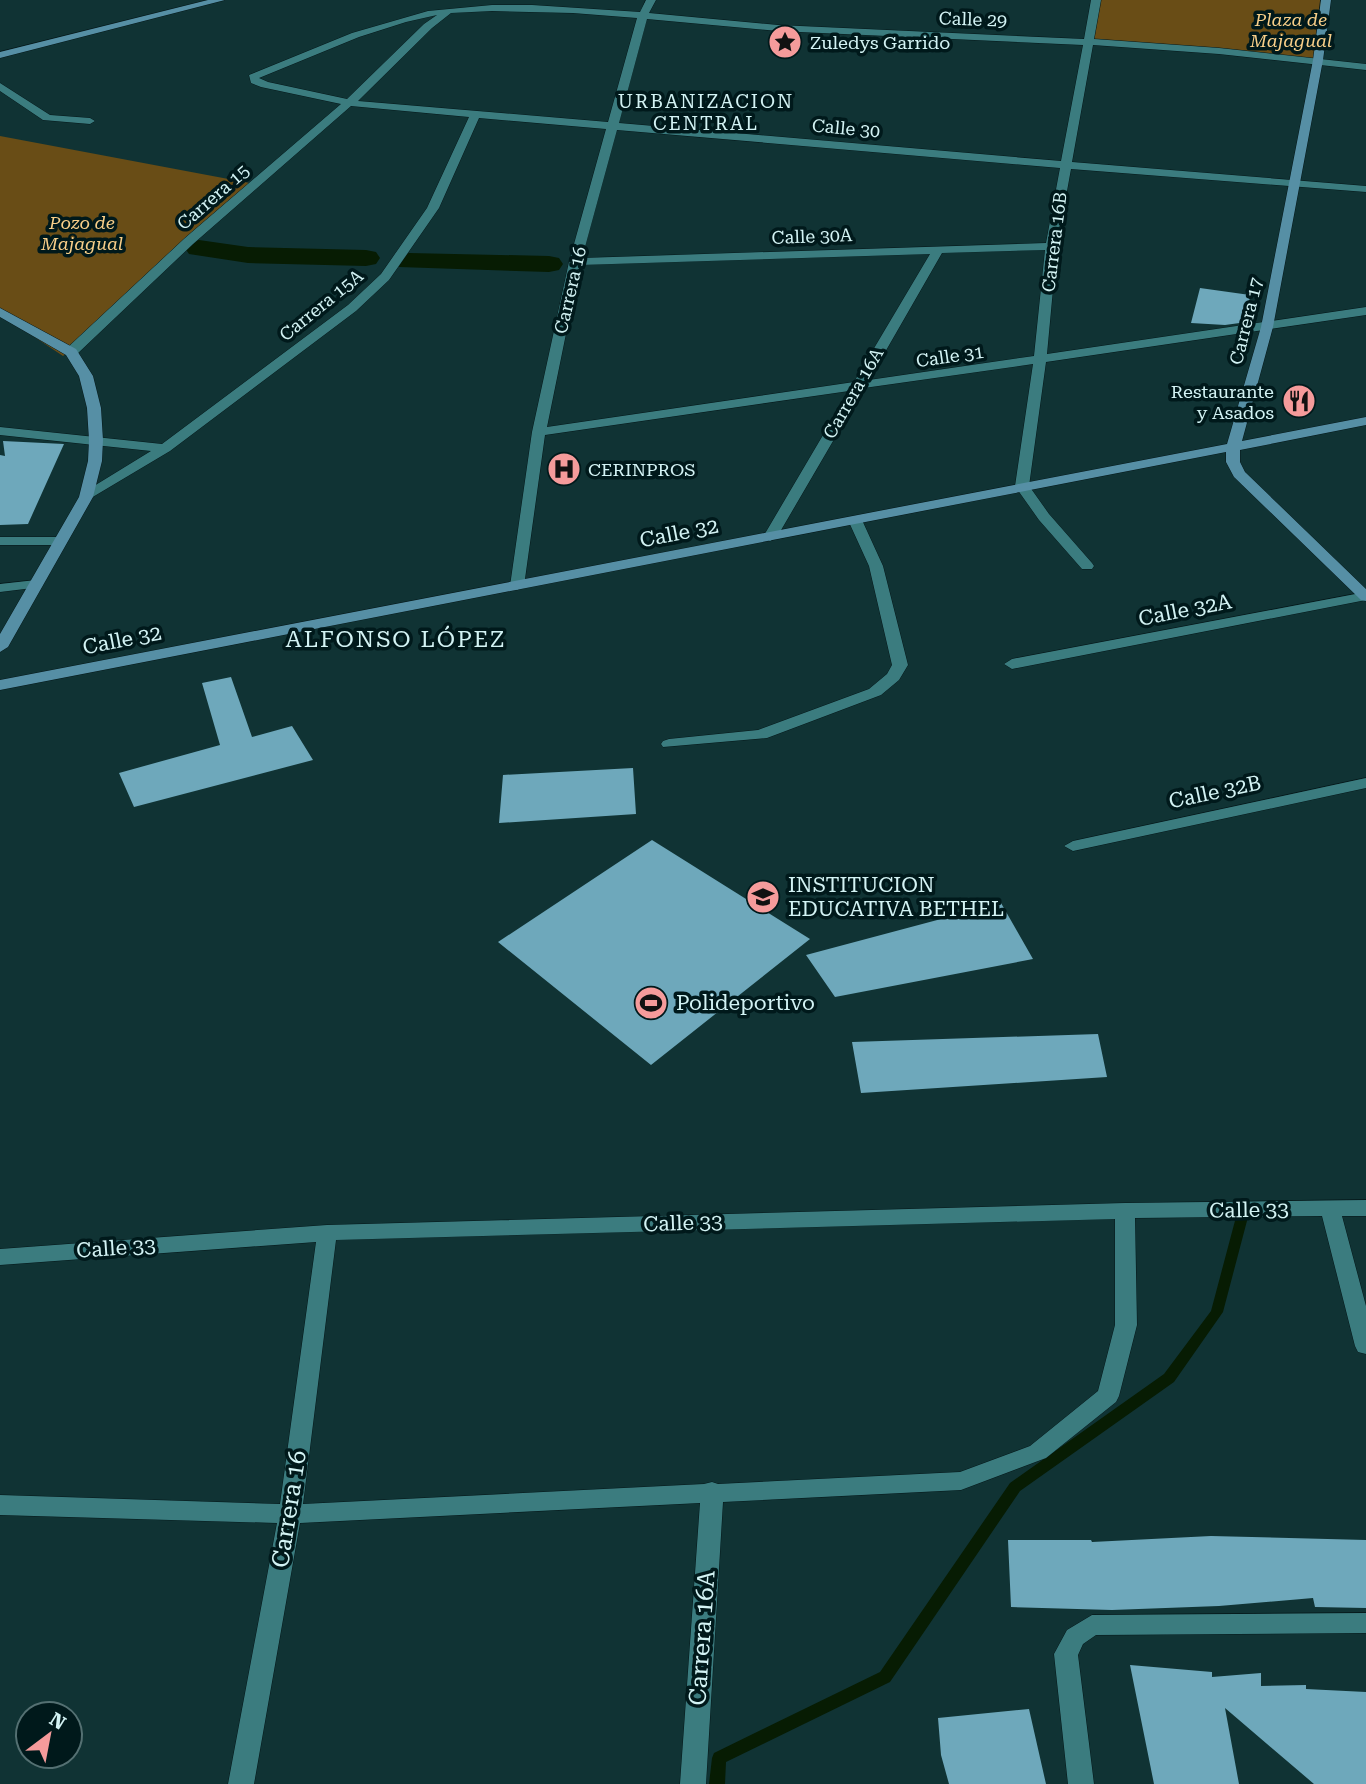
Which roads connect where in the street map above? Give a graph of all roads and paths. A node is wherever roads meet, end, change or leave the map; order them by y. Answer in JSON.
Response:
{"nodes":[{"id":1,"x":220,"y":0,"type":"edge"},
{"id":2,"x":651,"y":0,"type":"edge"},
{"id":3,"x":1096,"y":0,"type":"edge"},
{"id":4,"x":1326,"y":0,"type":"edge"},
{"id":5,"x":452,"y":10,"type":"junction"},
{"id":6,"x":643,"y":16,"type":"junction"},
{"id":7,"x":1089,"y":41,"type":"junction"},
{"id":8,"x":0,"y":55,"type":"edge"},
{"id":9,"x":1318,"y":60,"type":"junction"},
{"id":10,"x":1366,"y":67,"type":"edge"},
{"id":11,"x":261,"y":72,"type":"joint"},
{"id":12,"x":0,"y":86,"type":"edge"},
{"id":13,"x":349,"y":103,"type":"junction"},
{"id":14,"x":475,"y":115,"type":"junction"},
{"id":15,"x":90,"y":121,"type":"dead end"},
{"id":16,"x":612,"y":124,"type":"junction"},
{"id":17,"x":1064,"y":165,"type":"junction"},
{"id":18,"x":1295,"y":185,"type":"junction"},
{"id":19,"x":1366,"y":189,"type":"edge"},
{"id":20,"x":1051,"y":246,"type":"junction"},
{"id":21,"x":938,"y":250,"type":"junction"},
{"id":22,"x":575,"y":262,"type":"junction"},
{"id":23,"x":1366,"y":311,"type":"edge"},
{"id":24,"x":0,"y":312,"type":"edge"},
{"id":25,"x":1267,"y":327,"type":"junction"},
{"id":26,"x":71,"y":352,"type":"junction"},
{"id":27,"x":1040,"y":360,"type":"junction"},
{"id":28,"x":855,"y":387,"type":"junction"},
{"id":29,"x":1366,"y":421,"type":"edge"},
{"id":30,"x":0,"y":431,"type":"edge"},
{"id":31,"x":539,"y":432,"type":"junction"},
{"id":32,"x":96,"y":440,"type":"junction"},
{"id":33,"x":1233,"y":447,"type":"junction"},
{"id":34,"x":165,"y":448,"type":"junction"},
{"id":35,"x":1022,"y":486,"type":"junction"},
{"id":36,"x":86,"y":497,"type":"junction"},
{"id":37,"x":855,"y":520,"type":"junction"},
{"id":38,"x":770,"y":537,"type":"junction"},
{"id":39,"x":0,"y":541,"type":"edge"},
{"id":40,"x":60,"y":541,"type":"junction"},
{"id":41,"x":1087,"y":566,"type":"dead end"},
{"id":42,"x":36,"y":584,"type":"junction"},
{"id":43,"x":517,"y":586,"type":"junction"},
{"id":44,"x":0,"y":588,"type":"edge"},
{"id":45,"x":1366,"y":596,"type":"edge"},
{"id":46,"x":0,"y":647,"type":"edge"},
{"id":47,"x":1012,"y":664,"type":"dead end"},
{"id":48,"x":0,"y":685,"type":"edge"},
{"id":49,"x":669,"y":744,"type":"dead end"},
{"id":50,"x":1366,"y":783,"type":"edge"},
{"id":51,"x":1073,"y":846,"type":"dead end"},
{"id":52,"x":1366,"y":1208,"type":"edge"},
{"id":53,"x":1331,"y":1209,"type":"junction"},
{"id":54,"x":1125,"y":1211,"type":"junction"},
{"id":55,"x":327,"y":1233,"type":"junction"},
{"id":56,"x":0,"y":1257,"type":"edge"},
{"id":57,"x":1366,"y":1346,"type":"edge"},
{"id":58,"x":712,"y":1491,"type":"junction"},
{"id":59,"x":0,"y":1505,"type":"edge"},
{"id":60,"x":290,"y":1514,"type":"junction"},
{"id":61,"x":1366,"y":1623,"type":"edge"},
{"id":62,"x":242,"y":1784,"type":"edge"},
{"id":63,"x":692,"y":1784,"type":"edge"},
{"id":64,"x":1081,"y":1784,"type":"edge"}],
"edges":[{"from":1,"to":8,"type":"main road"},
{"from":2,"to":6,"type":"street","name":"Carrera 16"},
{"from":3,"to":7,"type":"street","name":"Carrera 16B"},
{"from":4,"to":9,"type":"main road","name":"Carrera 17"},
{"from":5,"to":6,"type":"street","name":"Calle 29"},
{"from":5,"to":11,"type":"street","name":"Calle 29"},
{"from":5,"to":13,"type":"street","name":"Carrera 15"},
{"from":6,"to":7,"type":"street","name":"Calle 29"},
{"from":6,"to":16,"type":"street","name":"Carrera 16"},
{"from":7,"to":9,"type":"street","name":"Calle 29"},
{"from":7,"to":17,"type":"street","name":"Carrera 16B"},
{"from":9,"to":10,"type":"street","name":"Calle 29"},
{"from":9,"to":18,"type":"main road","name":"Carrera 17"},
{"from":11,"to":13,"type":"street","name":"Calle 30"},
{"from":12,"to":15,"type":"street"},
{"from":13,"to":14,"type":"street","name":"Calle 30"},
{"from":13,"to":26,"type":"street","name":"Carrera 15"},
{"from":14,"to":16,"type":"street","name":"Calle 30"},
{"from":14,"to":34,"type":"street","name":"Carrera 15A"},
{"from":16,"to":17,"type":"street","name":"Calle 30"},
{"from":16,"to":22,"type":"street","name":"Carrera 16"},
{"from":17,"to":18,"type":"street","name":"Calle 30"},
{"from":17,"to":20,"type":"street","name":"Carrera 16B"},
{"from":18,"to":19,"type":"street","name":"Calle 30"},
{"from":18,"to":25,"type":"main road","name":"Carrera 17"},
{"from":20,"to":21,"type":"street","name":"Calle 30A"},
{"from":20,"to":27,"type":"street","name":"Carrera 16B"},
{"from":21,"to":22,"type":"street","name":"Calle 30A"},
{"from":21,"to":28,"type":"street","name":"Carrera 16A"},
{"from":22,"to":31,"type":"street","name":"Carrera 16"},
{"from":23,"to":25,"type":"street","name":"Calle 31"},
{"from":24,"to":26,"type":"main road"},
{"from":25,"to":27,"type":"street","name":"Calle 31"},
{"from":25,"to":33,"type":"main road","name":"Carrera 17"},
{"from":26,"to":32,"type":"main road"},
{"from":27,"to":28,"type":"street","name":"Calle 31"},
{"from":27,"to":35,"type":"street","name":"Carrera 16B"},
{"from":28,"to":31,"type":"street","name":"Calle 31"},
{"from":28,"to":38,"type":"street","name":"Carrera 16A"},
{"from":29,"to":33,"type":"main road","name":"Calle 32"},
{"from":30,"to":32,"type":"street"},
{"from":31,"to":43,"type":"street","name":"Carrera 16"},
{"from":32,"to":34,"type":"street"},
{"from":32,"to":36,"type":"main road","name":"Carrera 15A"},
{"from":33,"to":35,"type":"main road","name":"Calle 32"},
{"from":33,"to":45,"type":"main road"},
{"from":34,"to":36,"type":"street","name":"Carrera 15A"},
{"from":35,"to":37,"type":"main road","name":"Calle 32"},
{"from":35,"to":41,"type":"street"},
{"from":36,"to":40,"type":"main road","name":"Carrera 15A"},
{"from":37,"to":38,"type":"main road","name":"Calle 32"},
{"from":37,"to":49,"type":"street"},
{"from":38,"to":43,"type":"main road","name":"Calle 32"},
{"from":39,"to":40,"type":"street"},
{"from":40,"to":42,"type":"main road","name":"Carrera 15A"},
{"from":42,"to":44,"type":"street"},
{"from":42,"to":46,"type":"main road","name":"Carrera 15A"},
{"from":43,"to":48,"type":"main road","name":"Calle 32"},
{"from":45,"to":47,"type":"street","name":"Calle 32A"},
{"from":50,"to":51,"type":"street","name":"Calle 32B"},
{"from":52,"to":53,"type":"street","name":"Calle 33"},
{"from":53,"to":54,"type":"street","name":"Calle 33"},
{"from":53,"to":57,"type":"street"},
{"from":54,"to":55,"type":"street","name":"Calle 33"},
{"from":54,"to":58,"type":"street"},
{"from":55,"to":56,"type":"street","name":"Calle 33"},
{"from":55,"to":60,"type":"street","name":"Carrera 16"},
{"from":58,"to":60,"type":"street"},
{"from":58,"to":63,"type":"street","name":"Carrera 16A"},
{"from":59,"to":60,"type":"street"},
{"from":60,"to":62,"type":"street","name":"Carrera 16"},
{"from":61,"to":64,"type":"street"}]}
